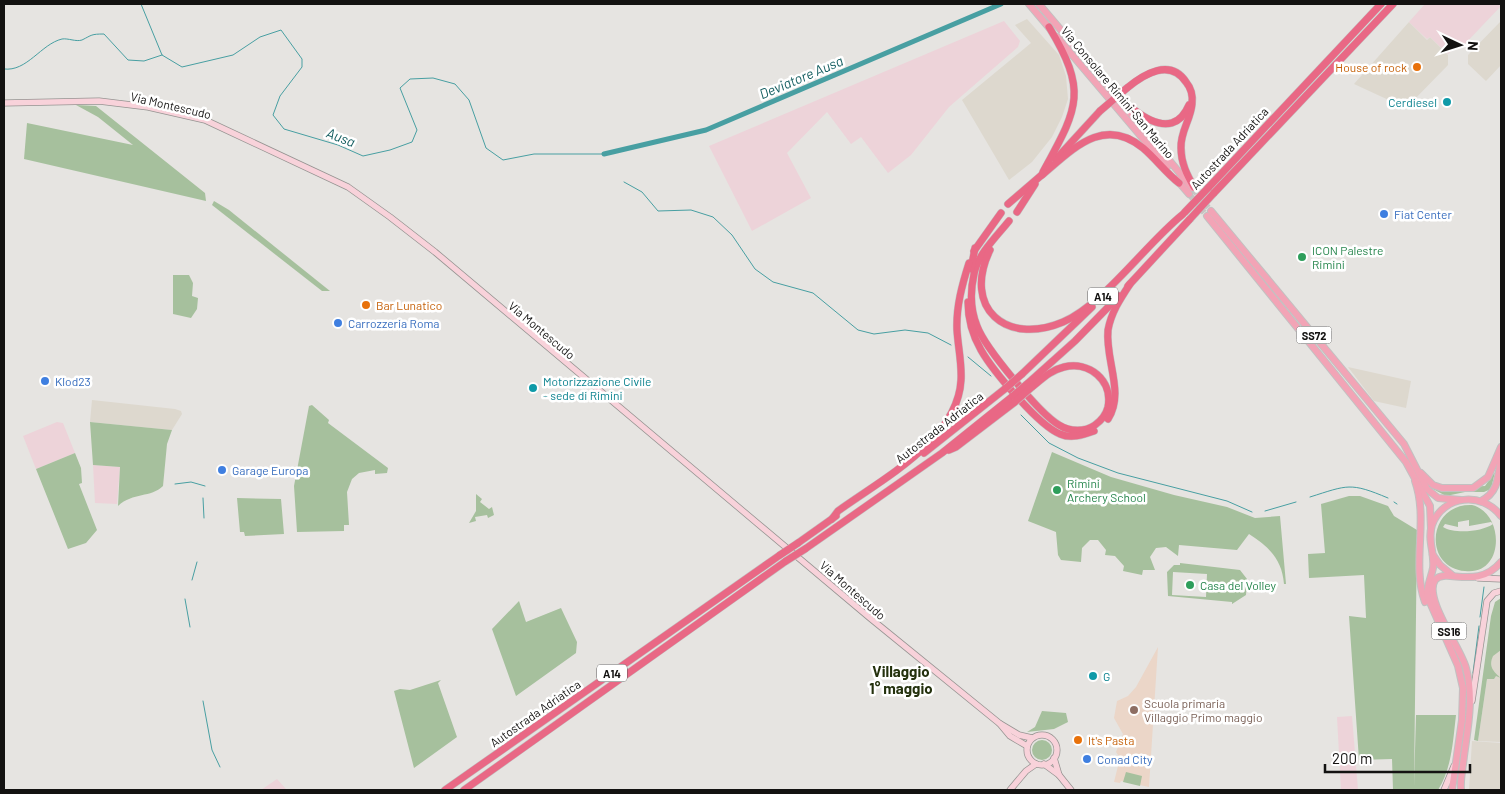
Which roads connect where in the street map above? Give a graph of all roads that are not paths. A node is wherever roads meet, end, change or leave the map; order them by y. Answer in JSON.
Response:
{"nodes":[{"id":1,"x":1029,"y":4,"type":"edge"},
{"id":2,"x":1039,"y":4,"type":"edge"},
{"id":3,"x":1380,"y":4,"type":"edge"},
{"id":4,"x":1393,"y":4,"type":"edge"},
{"id":5,"x":1049,"y":27,"type":"junction"},
{"id":6,"x":1111,"y":90,"type":"junction"},
{"id":7,"x":1191,"y":92,"type":"junction"},
{"id":8,"x":4,"y":103,"type":"edge"},
{"id":9,"x":1041,"y":176,"type":"junction"},
{"id":10,"x":1180,"y":183,"type":"junction"},
{"id":11,"x":1192,"y":190,"type":"junction"},
{"id":12,"x":1210,"y":191,"type":"junction"},
{"id":13,"x":1008,"y":204,"type":"dead end"},
{"id":14,"x":1001,"y":212,"type":"dead end"},
{"id":15,"x":1017,"y":212,"type":"dead end"},
{"id":16,"x":1183,"y":214,"type":"junction"},
{"id":17,"x":1009,"y":221,"type":"dead end"},
{"id":18,"x":996,"y":238,"type":"junction"},
{"id":19,"x":975,"y":248,"type":"junction"},
{"id":20,"x":1130,"y":284,"type":"junction"},
{"id":21,"x":1030,"y":386,"type":"junction"},
{"id":22,"x":1501,"y":447,"type":"edge"},
{"id":23,"x":1501,"y":456,"type":"edge"},
{"id":24,"x":1406,"y":462,"type":"junction"},
{"id":25,"x":1417,"y":469,"type":"junction"},
{"id":26,"x":1462,"y":500,"type":"junction"},
{"id":27,"x":1481,"y":501,"type":"junction"},
{"id":28,"x":1501,"y":516,"type":"edge"},
{"id":29,"x":832,"y":518,"type":"junction"},
{"id":30,"x":1431,"y":529,"type":"junction"},
{"id":31,"x":1431,"y":549,"type":"junction"},
{"id":32,"x":1501,"y":562,"type":"edge"},
{"id":33,"x":1456,"y":576,"type":"junction"},
{"id":34,"x":1474,"y":578,"type":"junction"},
{"id":35,"x":1501,"y":579,"type":"edge"},
{"id":36,"x":1501,"y":591,"type":"edge"},
{"id":37,"x":1436,"y":620,"type":"junction"},
{"id":38,"x":1472,"y":703,"type":"junction"},
{"id":39,"x":999,"y":722,"type":"junction"},
{"id":40,"x":1032,"y":738,"type":"junction"},
{"id":41,"x":1027,"y":746,"type":"junction"},
{"id":42,"x":1029,"y":757,"type":"junction"},
{"id":43,"x":1054,"y":758,"type":"junction"},
{"id":44,"x":1457,"y":760,"type":"junction"},
{"id":45,"x":1036,"y":764,"type":"junction"},
{"id":46,"x":1044,"y":764,"type":"junction"},
{"id":47,"x":1026,"y":771,"type":"junction"},
{"id":48,"x":1059,"y":775,"type":"junction"},
{"id":49,"x":445,"y":790,"type":"edge"},
{"id":50,"x":464,"y":790,"type":"edge"},
{"id":51,"x":1010,"y":790,"type":"edge"},
{"id":52,"x":1071,"y":790,"type":"edge"},
{"id":53,"x":1444,"y":790,"type":"edge"},
{"id":54,"x":1452,"y":790,"type":"edge"},
{"id":55,"x":1462,"y":790,"type":"edge"}],
"edges":[{"from":1,"to":5,"type":"main road","name":"Via Consolare Rimini-San Marino"},
{"from":2,"to":6,"type":"main road","name":"Via Consolare Rimini-San Marino"},
{"from":3,"to":12,"type":"highway","name":"Autostrada Adriatica","number":"A14"},
{"from":4,"to":12,"type":"highway","name":"Autostrada Adriatica","number":"A14"},
{"from":5,"to":9,"type":"highway"},
{"from":5,"to":10,"type":"main road","name":"Via Consolare Rimini-San Marino"},
{"from":6,"to":7,"type":"highway"},
{"from":6,"to":11,"type":"main road","name":"Via Consolare Rimini-San Marino"},
{"from":7,"to":9,"type":"highway","bridge":true},
{"from":7,"to":11,"type":"highway"},
{"from":8,"to":39,"type":"street","name":"Via Montescudo"},
{"from":9,"to":10,"type":"highway"},
{"from":9,"to":13,"type":"highway"},
{"from":9,"to":15,"type":"highway"},
{"from":10,"to":11,"type":"main road","name":"Via Consolare Rimini-San Marino"},
{"from":12,"to":16,"type":"highway","name":"Autostrada Adriatica","number":"A14","bridge":true},
{"from":12,"to":20,"type":"highway","name":"Autostrada Adriatica","number":"A14","bridge":true},
{"from":14,"to":19,"type":"highway"},
{"from":16,"to":18,"type":"highway"},
{"from":16,"to":29,"type":"highway","name":"Autostrada Adriatica","number":"A14","bridge":true},
{"from":17,"to":18,"type":"highway"},
{"from":18,"to":21,"type":"highway"},
{"from":19,"to":20,"type":"highway"},
{"from":19,"to":29,"type":"highway"},
{"from":20,"to":21,"type":"highway","name":"Autostrada Adriatica","number":"A14"},
{"from":21,"to":50,"type":"highway","name":"Autostrada Adriatica","number":"A14","bridge":true},
{"from":22,"to":25,"type":"main road","number":"SS72"},
{"from":23,"to":27,"type":"main road"},
{"from":24,"to":25,"type":"main road","number":"SS72"},
{"from":24,"to":30,"type":"main road","number":"SS72"},
{"from":24,"to":37,"type":"main road","number":"SS72"},
{"from":25,"to":26,"type":"main road","number":"SS72"},
{"from":26,"to":27,"type":"main road"},
{"from":26,"to":30,"type":"main road"},
{"from":27,"to":28,"type":"main road"},
{"from":29,"to":49,"type":"highway","name":"Autostrada Adriatica","number":"A14","bridge":true},
{"from":30,"to":31,"type":"main road","number":"SS16"},
{"from":31,"to":33,"type":"main road"},
{"from":31,"to":37,"type":"main road","number":"SS16"},
{"from":32,"to":34,"type":"main road"},
{"from":33,"to":34,"type":"main road","number":"SS16"},
{"from":33,"to":38,"type":"main road","number":"SS16"},
{"from":34,"to":35,"type":"street"},
{"from":36,"to":38,"type":"street"},
{"from":37,"to":44,"type":"main road","number":"SS16"},
{"from":38,"to":55,"type":"main road","number":"SS16"},
{"from":39,"to":40,"type":"street","name":"Via Montescudo"},
{"from":39,"to":41,"type":"street","name":"Via Montescudo"},
{"from":40,"to":41,"type":"street"},
{"from":40,"to":43,"type":"street"},
{"from":41,"to":42,"type":"street"},
{"from":42,"to":45,"type":"street"},
{"from":42,"to":47,"type":"street"},
{"from":43,"to":46,"type":"street"},
{"from":43,"to":48,"type":"street"},
{"from":44,"to":53,"type":"street"},
{"from":44,"to":54,"type":"main road","number":"SS16"},
{"from":45,"to":46,"type":"street"},
{"from":45,"to":47,"type":"street"},
{"from":46,"to":48,"type":"street"},
{"from":47,"to":51,"type":"street"},
{"from":48,"to":52,"type":"street"}]}
